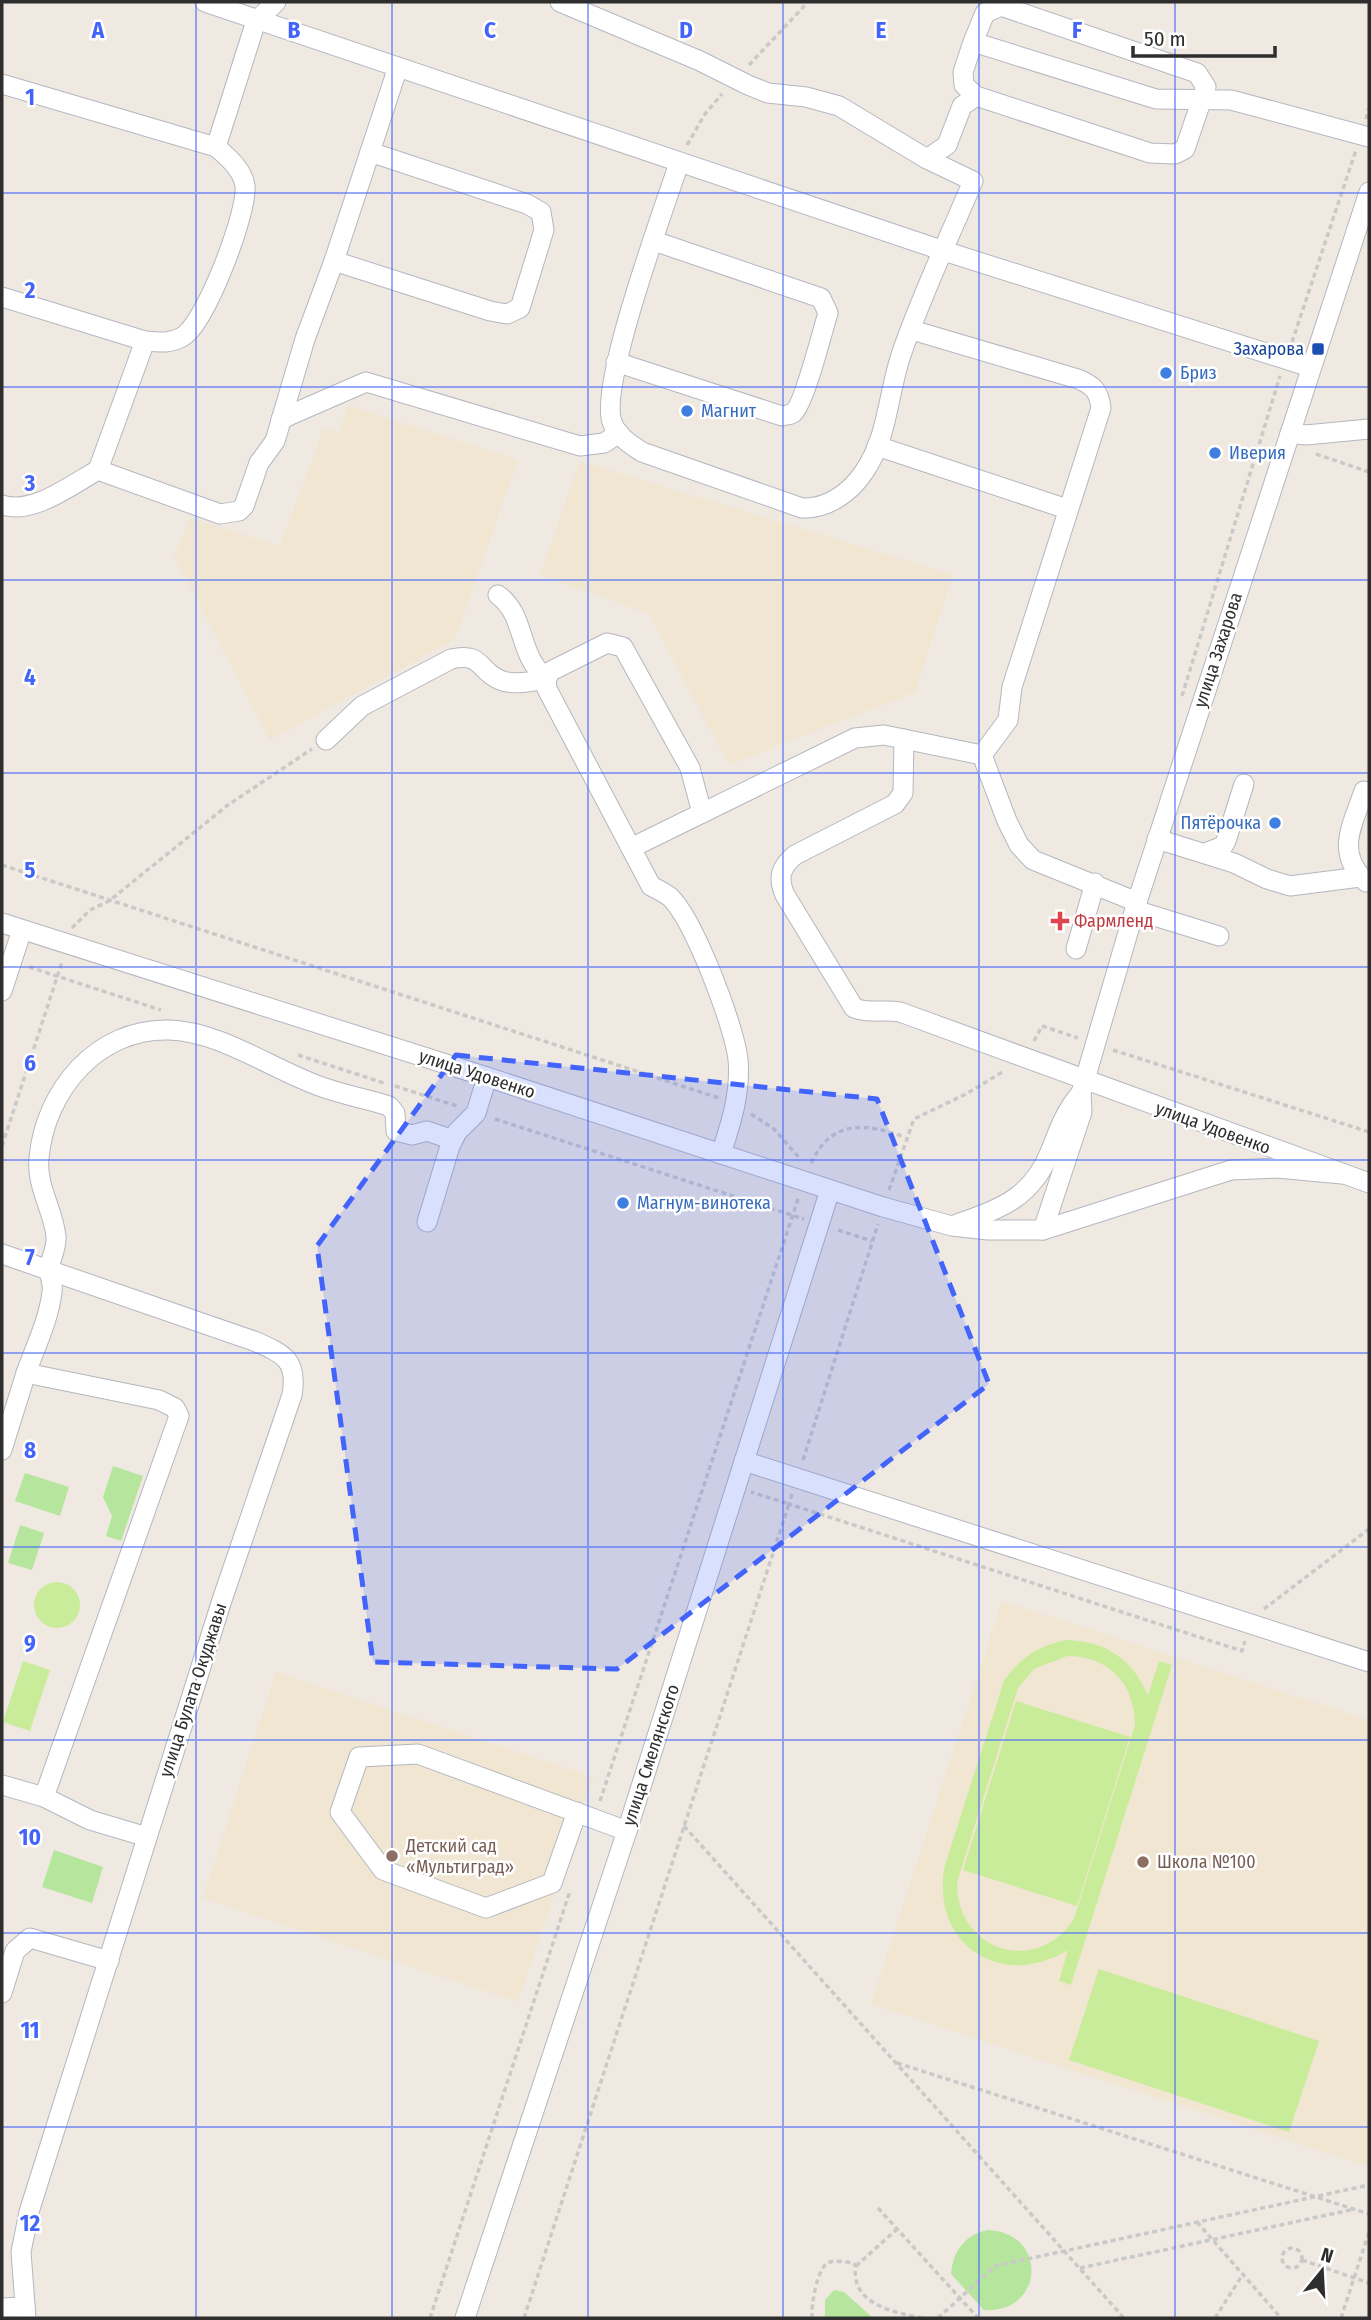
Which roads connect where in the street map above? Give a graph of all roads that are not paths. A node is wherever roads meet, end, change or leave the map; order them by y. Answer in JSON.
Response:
{"nodes":[{"id":1,"x":205,"y":2,"type":"edge"},
{"id":2,"x":276,"y":2,"type":"edge"},
{"id":3,"x":560,"y":2,"type":"edge"},
{"id":4,"x":256,"y":21,"type":"junction"},
{"id":5,"x":973,"y":42,"type":"junction"},
{"id":6,"x":398,"y":67,"type":"junction"},
{"id":7,"x":2,"y":84,"type":"edge"},
{"id":8,"x":976,"y":96,"type":"junction"},
{"id":9,"x":1201,"y":102,"type":"junction"},
{"id":10,"x":1365,"y":136,"type":"edge"},
{"id":11,"x":216,"y":148,"type":"junction"},
{"id":12,"x":370,"y":152,"type":"junction"},
{"id":13,"x":927,"y":159,"type":"junction"},
{"id":14,"x":679,"y":163,"type":"junction"},
{"id":15,"x":1369,"y":192,"type":"edge"},
{"id":16,"x":653,"y":240,"type":"junction"},
{"id":17,"x":944,"y":251,"type":"junction"},
{"id":18,"x":334,"y":261,"type":"junction"},
{"id":19,"x":2,"y":297,"type":"edge"},
{"id":20,"x":912,"y":330,"type":"junction"},
{"id":21,"x":145,"y":341,"type":"junction"},
{"id":22,"x":616,"y":362,"type":"junction"},
{"id":23,"x":1310,"y":367,"type":"junction"},
{"id":24,"x":281,"y":419,"type":"junction"},
{"id":25,"x":1369,"y":429,"type":"edge"},
{"id":26,"x":619,"y":433,"type":"junction"},
{"id":27,"x":1290,"y":433,"type":"junction"},
{"id":28,"x":877,"y":446,"type":"junction"},
{"id":29,"x":98,"y":470,"type":"junction"},
{"id":30,"x":2,"y":505,"type":"edge"},
{"id":31,"x":1067,"y":509,"type":"junction"},
{"id":32,"x":498,"y":595,"type":"dead end"},
{"id":33,"x":546,"y":679,"type":"junction"},
{"id":34,"x":904,"y":739,"type":"junction"},
{"id":35,"x":326,"y":740,"type":"road end"},
{"id":36,"x":982,"y":755,"type":"junction"},
{"id":37,"x":1244,"y":784,"type":"dead end"},
{"id":38,"x":1364,"y":790,"type":"dead end"},
{"id":39,"x":702,"y":813,"type":"junction"},
{"id":40,"x":1157,"y":839,"type":"junction"},
{"id":41,"x":631,"y":848,"type":"junction"},
{"id":42,"x":1205,"y":853,"type":"junction"},
{"id":43,"x":1365,"y":881,"type":"edge"},
{"id":44,"x":1095,"y":883,"type":"junction"},
{"id":45,"x":1136,"y":906,"type":"junction"},
{"id":46,"x":2,"y":923,"type":"edge"},
{"id":47,"x":22,"y":930,"type":"junction"},
{"id":48,"x":1219,"y":936,"type":"dead end"},
{"id":49,"x":1076,"y":949,"type":"dead end"},
{"id":50,"x":2,"y":991,"type":"edge"},
{"id":51,"x":487,"y":1077,"type":"junction"},
{"id":52,"x":1078,"y":1094,"type":"junction"},
{"id":53,"x":453,"y":1140,"type":"junction"},
{"id":54,"x":721,"y":1154,"type":"junction"},
{"id":55,"x":1342,"y":1174,"type":"junction"},
{"id":56,"x":1369,"y":1183,"type":"edge"},
{"id":57,"x":830,"y":1190,"type":"junction"},
{"id":58,"x":1020,"y":1197,"type":"junction"},
{"id":59,"x":427,"y":1222,"type":"dead end"},
{"id":60,"x":952,"y":1226,"type":"junction"},
{"id":61,"x":1017,"y":1230,"type":"junction"},
{"id":62,"x":1043,"y":1230,"type":"junction"},
{"id":63,"x":2,"y":1254,"type":"edge"},
{"id":64,"x":48,"y":1270,"type":"junction"},
{"id":65,"x":26,"y":1373,"type":"junction"},
{"id":66,"x":2,"y":1450,"type":"edge"},
{"id":67,"x":744,"y":1461,"type":"junction"},
{"id":68,"x":1369,"y":1662,"type":"edge"},
{"id":69,"x":2,"y":1785,"type":"edge"},
{"id":70,"x":44,"y":1797,"type":"junction"},
{"id":71,"x":585,"y":1815,"type":"junction"},
{"id":72,"x":627,"y":1831,"type":"junction"},
{"id":73,"x":146,"y":1837,"type":"junction"},
{"id":74,"x":109,"y":1961,"type":"junction"},
{"id":75,"x":2,"y":1991,"type":"edge"},
{"id":76,"x":2,"y":2308,"type":"edge"},
{"id":77,"x":25,"y":2313,"type":"edge"},
{"id":78,"x":465,"y":2318,"type":"edge"}],
"edges":[{"from":1,"to":4,"type":"street"},
{"from":2,"to":4,"type":"street"},
{"from":3,"to":13,"type":"street"},
{"from":4,"to":6,"type":"street"},
{"from":4,"to":11,"type":"street"},
{"from":5,"to":8,"type":"street"},
{"from":5,"to":9,"type":"street"},
{"from":5,"to":9,"type":"street"},
{"from":6,"to":12,"type":"street"},
{"from":6,"to":14,"type":"street"},
{"from":7,"to":11,"type":"street"},
{"from":8,"to":9,"type":"street"},
{"from":8,"to":13,"type":"street"},
{"from":9,"to":10,"type":"street"},
{"from":11,"to":21,"type":"street"},
{"from":12,"to":18,"type":"street"},
{"from":12,"to":18,"type":"street"},
{"from":13,"to":17,"type":"street"},
{"from":14,"to":16,"type":"street"},
{"from":14,"to":17,"type":"street"},
{"from":15,"to":23,"type":"street","name":"улица Захарова"},
{"from":16,"to":22,"type":"street"},
{"from":16,"to":22,"type":"street"},
{"from":17,"to":20,"type":"street"},
{"from":17,"to":23,"type":"street"},
{"from":18,"to":24,"type":"street"},
{"from":19,"to":21,"type":"street"},
{"from":20,"to":28,"type":"street"},
{"from":20,"to":31,"type":"street"},
{"from":21,"to":29,"type":"street"},
{"from":22,"to":26,"type":"street"},
{"from":23,"to":27,"type":"street","name":"улица Захарова"},
{"from":24,"to":26,"type":"street"},
{"from":24,"to":29,"type":"street"},
{"from":25,"to":27,"type":"street"},
{"from":26,"to":28,"type":"street"},
{"from":27,"to":40,"type":"street","name":"улица Захарова"},
{"from":28,"to":31,"type":"street"},
{"from":29,"to":30,"type":"street"},
{"from":31,"to":36,"type":"street"},
{"from":32,"to":33,"type":"street"},
{"from":33,"to":35,"type":"street"},
{"from":33,"to":39,"type":"street"},
{"from":33,"to":41,"type":"street"},
{"from":34,"to":36,"type":"street"},
{"from":34,"to":39,"type":"street"},
{"from":34,"to":52,"type":"street","name":"улица Удовенко"},
{"from":36,"to":44,"type":"street"},
{"from":37,"to":42,"type":"street"},
{"from":38,"to":43,"type":"street"},
{"from":39,"to":41,"type":"street"},
{"from":40,"to":42,"type":"street"},
{"from":40,"to":45,"type":"street","name":"улица Захарова"},
{"from":41,"to":54,"type":"street"},
{"from":42,"to":43,"type":"street"},
{"from":44,"to":45,"type":"street"},
{"from":44,"to":49,"type":"street"},
{"from":45,"to":48,"type":"street"},
{"from":45,"to":52,"type":"street","name":"улица Захарова"},
{"from":46,"to":47,"type":"street","name":"улица Удовенко"},
{"from":47,"to":50,"type":"street"},
{"from":47,"to":51,"type":"street","name":"улица Удовенко"},
{"from":51,"to":53,"type":"street"},
{"from":51,"to":54,"type":"street","name":"улица Удовенко"},
{"from":52,"to":55,"type":"street","name":"улица Удовенко"},
{"from":52,"to":58,"type":"street"},
{"from":52,"to":62,"type":"street"},
{"from":53,"to":59,"type":"street"},
{"from":53,"to":64,"type":"street"},
{"from":54,"to":57,"type":"street","name":"улица Удовенко"},
{"from":55,"to":56,"type":"street","name":"улица Удовенко"},
{"from":55,"to":62,"type":"street","name":"улица Удовенко"},
{"from":57,"to":60,"type":"street","name":"улица Удовенко"},
{"from":57,"to":67,"type":"street","name":"улица Смелянского"},
{"from":58,"to":60,"type":"street"},
{"from":58,"to":61,"type":"street"},
{"from":60,"to":61,"type":"street","name":"улица Удовенко"},
{"from":61,"to":62,"type":"street","name":"улица Удовенко"},
{"from":63,"to":64,"type":"street","name":"улица Булата Окуджавы"},
{"from":64,"to":65,"type":"street"},
{"from":64,"to":73,"type":"street","name":"улица Булата Окуджавы"},
{"from":65,"to":66,"type":"street"},
{"from":65,"to":70,"type":"street"},
{"from":67,"to":68,"type":"street"},
{"from":67,"to":72,"type":"street","name":"улица Смелянского"},
{"from":69,"to":70,"type":"street"},
{"from":70,"to":73,"type":"street"},
{"from":71,"to":71,"type":"street"},
{"from":71,"to":72,"type":"street"},
{"from":72,"to":78,"type":"street","name":"улица Смелянского"},
{"from":73,"to":74,"type":"street","name":"улица Булата Окуджавы"},
{"from":74,"to":75,"type":"street"},
{"from":74,"to":77,"type":"street","name":"улица Булата Окуджавы"},
{"from":76,"to":77,"type":"street"}]}
